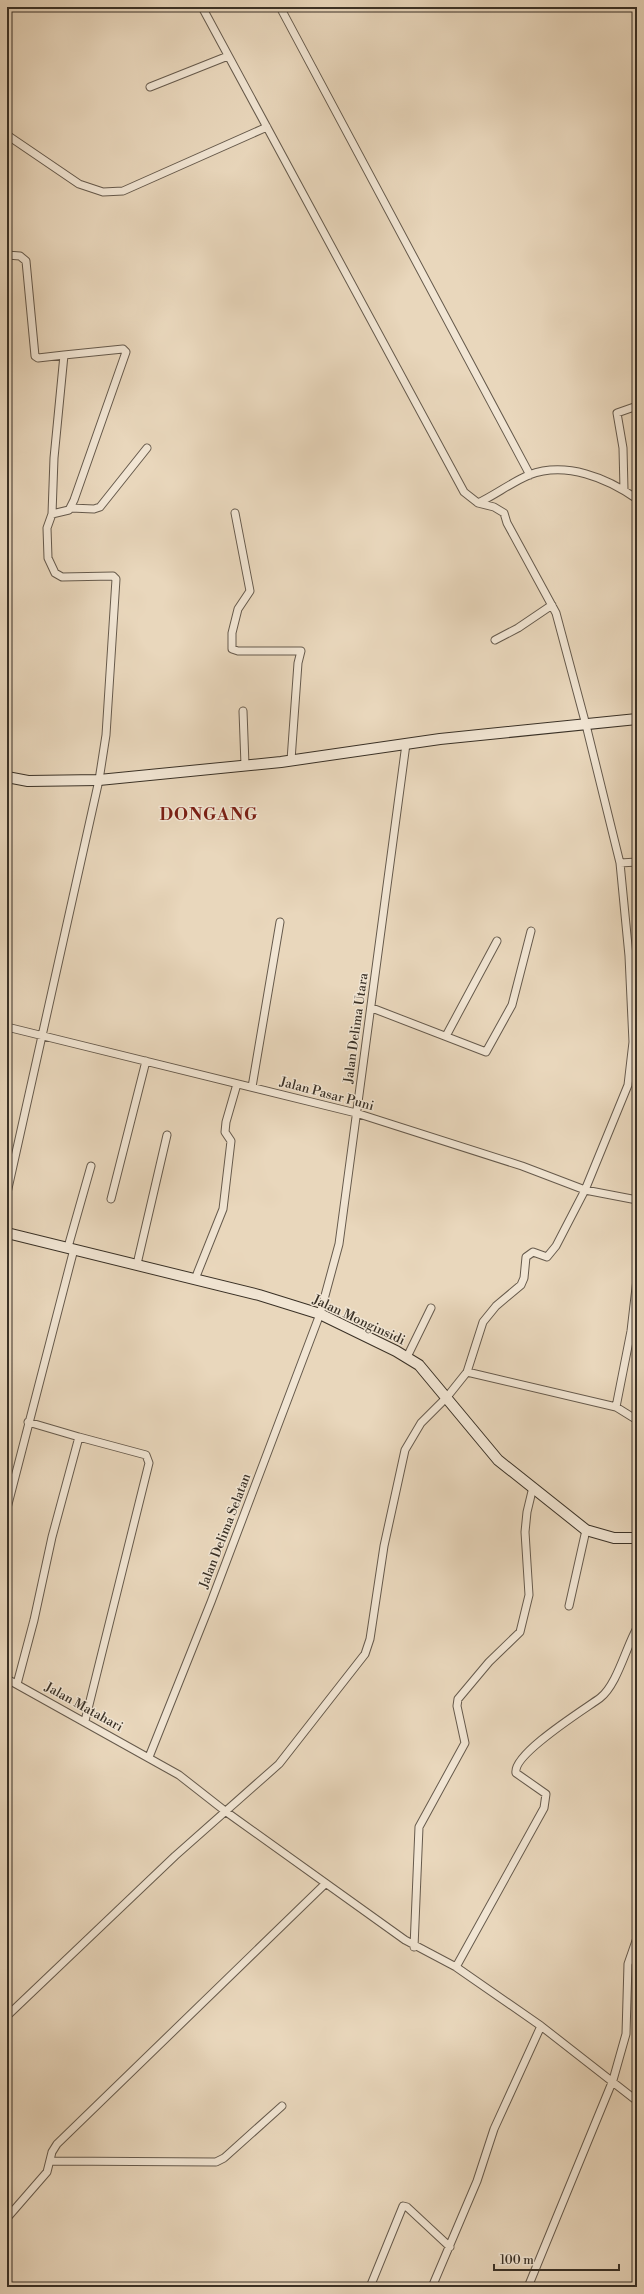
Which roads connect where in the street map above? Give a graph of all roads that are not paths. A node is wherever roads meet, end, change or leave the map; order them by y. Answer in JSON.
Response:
{"nodes":[{"id":1,"x":202,"y":7,"type":"edge"},
{"id":2,"x":280,"y":7,"type":"edge"},
{"id":3,"x":228,"y":56,"type":"junction"},
{"id":4,"x":150,"y":87,"type":"dead end"},
{"id":5,"x":267,"y":127,"type":"junction"},
{"id":6,"x":7,"y":135,"type":"edge"},
{"id":7,"x":7,"y":256,"type":"edge"},
{"id":8,"x":64,"y":355,"type":"junction"},
{"id":9,"x":637,"y":406,"type":"edge"},
{"id":10,"x":147,"y":448,"type":"dead end"},
{"id":11,"x":530,"y":475,"type":"junction"},
{"id":12,"x":624,"y":490,"type":"junction"},
{"id":13,"x":637,"y":499,"type":"edge"},
{"id":14,"x":478,"y":503,"type":"junction"},
{"id":15,"x":71,"y":508,"type":"junction"},
{"id":16,"x":235,"y":513,"type":"dead end"},
{"id":17,"x":52,"y":514,"type":"junction"},
{"id":18,"x":552,"y":604,"type":"junction"},
{"id":19,"x":495,"y":640,"type":"dead end"},
{"id":20,"x":243,"y":711,"type":"dead end"},
{"id":21,"x":637,"y":719,"type":"edge"},
{"id":22,"x":586,"y":725,"type":"junction"},
{"id":23,"x":406,"y":744,"type":"junction"},
{"id":24,"x":291,"y":760,"type":"junction"},
{"id":25,"x":245,"y":766,"type":"junction"},
{"id":26,"x":7,"y":777,"type":"edge"},
{"id":27,"x":99,"y":780,"type":"junction"},
{"id":28,"x":637,"y":862,"type":"edge"},
{"id":29,"x":620,"y":863,"type":"junction"},
{"id":30,"x":280,"y":922,"type":"dead end"},
{"id":31,"x":531,"y":931,"type":"dead end"},
{"id":32,"x":497,"y":940,"type":"dead end"},
{"id":33,"x":372,"y":1008,"type":"junction"},
{"id":34,"x":7,"y":1027,"type":"edge"},
{"id":35,"x":42,"y":1036,"type":"junction"},
{"id":36,"x":446,"y":1036,"type":"junction"},
{"id":37,"x":146,"y":1061,"type":"junction"},
{"id":38,"x":237,"y":1084,"type":"junction"},
{"id":39,"x":252,"y":1087,"type":"junction"},
{"id":40,"x":356,"y":1113,"type":"junction"},
{"id":41,"x":167,"y":1135,"type":"dead end"},
{"id":42,"x":91,"y":1166,"type":"dead end"},
{"id":43,"x":585,"y":1190,"type":"junction"},
{"id":44,"x":7,"y":1193,"type":"edge"},
{"id":45,"x":111,"y":1199,"type":"dead end"},
{"id":46,"x":637,"y":1200,"type":"edge"},
{"id":47,"x":7,"y":1232,"type":"edge"},
{"id":48,"x":637,"y":1235,"type":"edge"},
{"id":49,"x":71,"y":1248,"type":"junction"},
{"id":50,"x":637,"y":1255,"type":"edge"},
{"id":51,"x":137,"y":1264,"type":"junction"},
{"id":52,"x":195,"y":1279,"type":"junction"},
{"id":53,"x":637,"y":1279,"type":"edge"},
{"id":54,"x":431,"y":1308,"type":"dead end"},
{"id":55,"x":320,"y":1314,"type":"junction"},
{"id":56,"x":407,"y":1357,"type":"junction"},
{"id":57,"x":467,"y":1372,"type":"junction"},
{"id":58,"x":447,"y":1397,"type":"junction"},
{"id":59,"x":616,"y":1407,"type":"junction"},
{"id":60,"x":637,"y":1420,"type":"edge"},
{"id":61,"x":28,"y":1422,"type":"junction"},
{"id":62,"x":79,"y":1437,"type":"junction"},
{"id":63,"x":533,"y":1487,"type":"junction"},
{"id":64,"x":7,"y":1508,"type":"edge"},
{"id":65,"x":586,"y":1530,"type":"junction"},
{"id":66,"x":637,"y":1538,"type":"edge"},
{"id":67,"x":569,"y":1606,"type":"dead end"},
{"id":68,"x":637,"y":1628,"type":"edge"},
{"id":69,"x":7,"y":1679,"type":"edge"},
{"id":70,"x":17,"y":1684,"type":"junction"},
{"id":71,"x":85,"y":1721,"type":"junction"},
{"id":72,"x":149,"y":1757,"type":"junction"},
{"id":73,"x":225,"y":1811,"type":"junction"},
{"id":74,"x":325,"y":1884,"type":"junction"},
{"id":75,"x":637,"y":1938,"type":"edge"},
{"id":76,"x":414,"y":1947,"type":"junction"},
{"id":77,"x":456,"y":1967,"type":"junction"},
{"id":78,"x":7,"y":2016,"type":"edge"},
{"id":79,"x":541,"y":2026,"type":"junction"},
{"id":80,"x":613,"y":2080,"type":"junction"},
{"id":81,"x":637,"y":2101,"type":"edge"},
{"id":82,"x":282,"y":2106,"type":"dead end"},
{"id":83,"x":51,"y":2161,"type":"junction"},
{"id":84,"x":7,"y":2218,"type":"edge"},
{"id":85,"x":450,"y":2247,"type":"junction"},
{"id":86,"x":370,"y":2287,"type":"edge"},
{"id":87,"x":432,"y":2287,"type":"edge"},
{"id":88,"x":528,"y":2287,"type":"edge"}],
"edges":[{"from":1,"to":3,"type":"street"},
{"from":2,"to":11,"type":"street"},
{"from":3,"to":4,"type":"street"},
{"from":3,"to":5,"type":"street"},
{"from":5,"to":6,"type":"street"},
{"from":5,"to":14,"type":"street"},
{"from":7,"to":8,"type":"street"},
{"from":8,"to":15,"type":"street"},
{"from":8,"to":17,"type":"street"},
{"from":9,"to":12,"type":"street"},
{"from":10,"to":15,"type":"street"},
{"from":11,"to":12,"type":"street"},
{"from":11,"to":14,"type":"street"},
{"from":12,"to":13,"type":"street"},
{"from":14,"to":18,"type":"street"},
{"from":15,"to":17,"type":"street"},
{"from":16,"to":24,"type":"street"},
{"from":17,"to":27,"type":"street"},
{"from":18,"to":19,"type":"street"},
{"from":18,"to":22,"type":"street"},
{"from":20,"to":25,"type":"street"},
{"from":21,"to":22,"type":"street"},
{"from":22,"to":23,"type":"street"},
{"from":22,"to":29,"type":"street"},
{"from":23,"to":24,"type":"street"},
{"from":23,"to":33,"type":"street","name":"Jalan Delima Utara"},
{"from":24,"to":25,"type":"street"},
{"from":25,"to":27,"type":"street"},
{"from":26,"to":27,"type":"street"},
{"from":27,"to":35,"type":"street"},
{"from":28,"to":29,"type":"street"},
{"from":29,"to":43,"type":"street"},
{"from":30,"to":39,"type":"street"},
{"from":31,"to":36,"type":"street"},
{"from":32,"to":36,"type":"street"},
{"from":33,"to":36,"type":"street"},
{"from":33,"to":40,"type":"street","name":"Jalan Delima Utara"},
{"from":34,"to":35,"type":"street","name":"Jalan Pasar Puni"},
{"from":35,"to":37,"type":"street","name":"Jalan Pasar Puni"},
{"from":35,"to":44,"type":"street"},
{"from":37,"to":38,"type":"street","name":"Jalan Pasar Puni"},
{"from":37,"to":45,"type":"street"},
{"from":38,"to":39,"type":"street","name":"Jalan Pasar Puni"},
{"from":38,"to":52,"type":"street"},
{"from":39,"to":40,"type":"street","name":"Jalan Pasar Puni"},
{"from":40,"to":43,"type":"street","name":"Jalan Pasar Puni"},
{"from":40,"to":55,"type":"street","name":"Jalan Delima Utara"},
{"from":41,"to":51,"type":"street"},
{"from":42,"to":49,"type":"street"},
{"from":43,"to":46,"type":"street","name":"Jalan Pasar Puni"},
{"from":43,"to":57,"type":"street"},
{"from":47,"to":49,"type":"street","name":"Jalan Monginsidi"},
{"from":48,"to":50,"type":"street"},
{"from":49,"to":51,"type":"street","name":"Jalan Monginsidi"},
{"from":49,"to":61,"type":"street"},
{"from":51,"to":52,"type":"street","name":"Jalan Monginsidi"},
{"from":52,"to":55,"type":"street","name":"Jalan Monginsidi"},
{"from":53,"to":59,"type":"street"},
{"from":54,"to":56,"type":"street"},
{"from":55,"to":56,"type":"street","name":"Jalan Monginsidi"},
{"from":55,"to":72,"type":"street","name":"Jalan Delima Selatan"},
{"from":56,"to":58,"type":"street","name":"Jalan Monginsidi"},
{"from":57,"to":58,"type":"street"},
{"from":57,"to":59,"type":"street"},
{"from":58,"to":63,"type":"street","name":"Jalan Monginsidi"},
{"from":58,"to":73,"type":"street"},
{"from":59,"to":60,"type":"street"},
{"from":61,"to":62,"type":"street"},
{"from":61,"to":64,"type":"street"},
{"from":62,"to":70,"type":"street"},
{"from":62,"to":71,"type":"street"},
{"from":63,"to":65,"type":"street","name":"Jalan Monginsidi"},
{"from":63,"to":76,"type":"street"},
{"from":65,"to":66,"type":"street","name":"Jalan Monginsidi"},
{"from":65,"to":67,"type":"street"},
{"from":68,"to":77,"type":"street"},
{"from":69,"to":70,"type":"street","name":"Jalan Matahari"},
{"from":70,"to":71,"type":"street","name":"Jalan Matahari"},
{"from":71,"to":72,"type":"street","name":"Jalan Matahari"},
{"from":72,"to":73,"type":"street","name":"Jalan Matahari"},
{"from":73,"to":74,"type":"street","name":"Jalan Matahari"},
{"from":73,"to":78,"type":"street"},
{"from":74,"to":76,"type":"street","name":"Jalan Matahari"},
{"from":74,"to":83,"type":"street"},
{"from":75,"to":80,"type":"street"},
{"from":76,"to":77,"type":"street","name":"Jalan Matahari"},
{"from":77,"to":79,"type":"street","name":"Jalan Matahari"},
{"from":79,"to":80,"type":"street","name":"Jalan Matahari"},
{"from":79,"to":85,"type":"street"},
{"from":80,"to":81,"type":"street","name":"Jalan Matahari"},
{"from":80,"to":88,"type":"street"},
{"from":82,"to":83,"type":"street"},
{"from":83,"to":84,"type":"street"},
{"from":85,"to":86,"type":"street"},
{"from":85,"to":87,"type":"street"}]}
